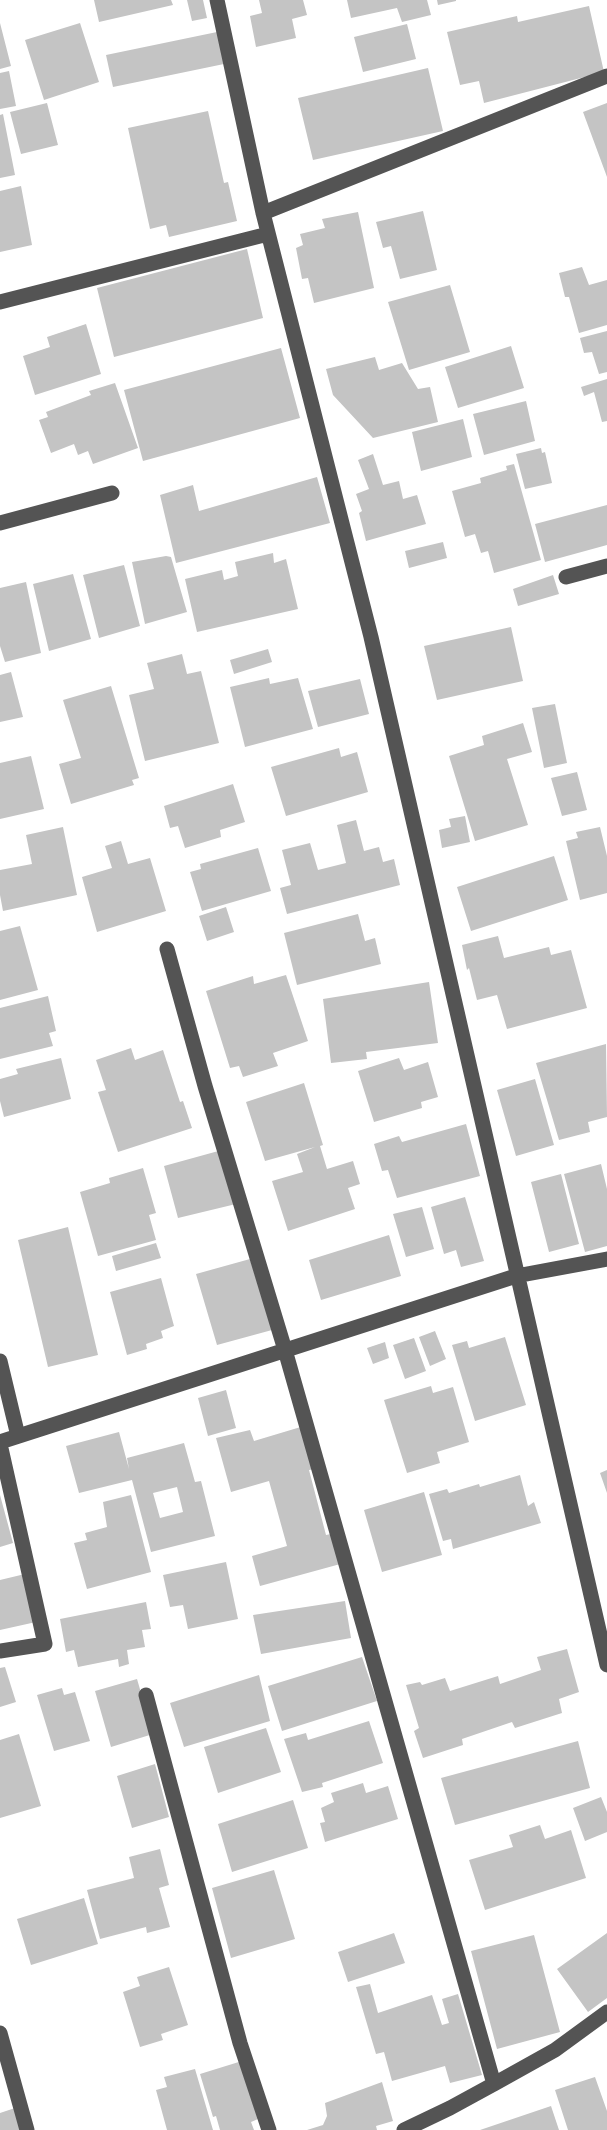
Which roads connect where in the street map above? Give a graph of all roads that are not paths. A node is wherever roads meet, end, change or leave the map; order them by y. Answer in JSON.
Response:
{"nodes":[{"id":1,"x":217,"y":0,"type":"edge"},
{"id":2,"x":607,"y":76,"type":"edge"},
{"id":3,"x":263,"y":213,"type":"junction"},
{"id":4,"x":268,"y":234,"type":"junction"},
{"id":5,"x":0,"y":302,"type":"edge"},
{"id":6,"x":112,"y":493,"type":"dead end"},
{"id":7,"x":0,"y":523,"type":"edge"},
{"id":8,"x":607,"y":566,"type":"edge"},
{"id":9,"x":566,"y":577,"type":"dead end"},
{"id":10,"x":167,"y":949,"type":"dead end"},
{"id":11,"x":607,"y":1259,"type":"edge"},
{"id":12,"x":516,"y":1276,"type":"junction"},
{"id":13,"x":285,"y":1350,"type":"junction"},
{"id":14,"x":0,"y":1361,"type":"edge"},
{"id":15,"x":18,"y":1436,"type":"junction"},
{"id":16,"x":0,"y":1443,"type":"edge"},
{"id":17,"x":0,"y":1651,"type":"edge"},
{"id":18,"x":607,"y":1665,"type":"edge"},
{"id":19,"x":146,"y":1695,"type":"dead end"},
{"id":20,"x":607,"y":2012,"type":"edge"},
{"id":21,"x":0,"y":2032,"type":"edge"},
{"id":22,"x":494,"y":2084,"type":"junction"},
{"id":23,"x":27,"y":2130,"type":"edge"},
{"id":24,"x":269,"y":2130,"type":"edge"},
{"id":25,"x":404,"y":2130,"type":"edge"}],
"edges":[{"from":1,"to":3,"type":"street"},
{"from":2,"to":3,"type":"street"},
{"from":3,"to":4,"type":"street"},
{"from":4,"to":5,"type":"street"},
{"from":4,"to":12,"type":"street"},
{"from":6,"to":7,"type":"street"},
{"from":8,"to":9,"type":"street"},
{"from":10,"to":13,"type":"street"},
{"from":11,"to":12,"type":"street"},
{"from":12,"to":13,"type":"street"},
{"from":12,"to":18,"type":"street"},
{"from":13,"to":15,"type":"street"},
{"from":13,"to":22,"type":"street"},
{"from":14,"to":15,"type":"street"},
{"from":15,"to":16,"type":"street"},
{"from":16,"to":17,"type":"street"},
{"from":19,"to":24,"type":"street"},
{"from":20,"to":22,"type":"street"},
{"from":21,"to":23,"type":"street"},
{"from":22,"to":25,"type":"street"}]}
